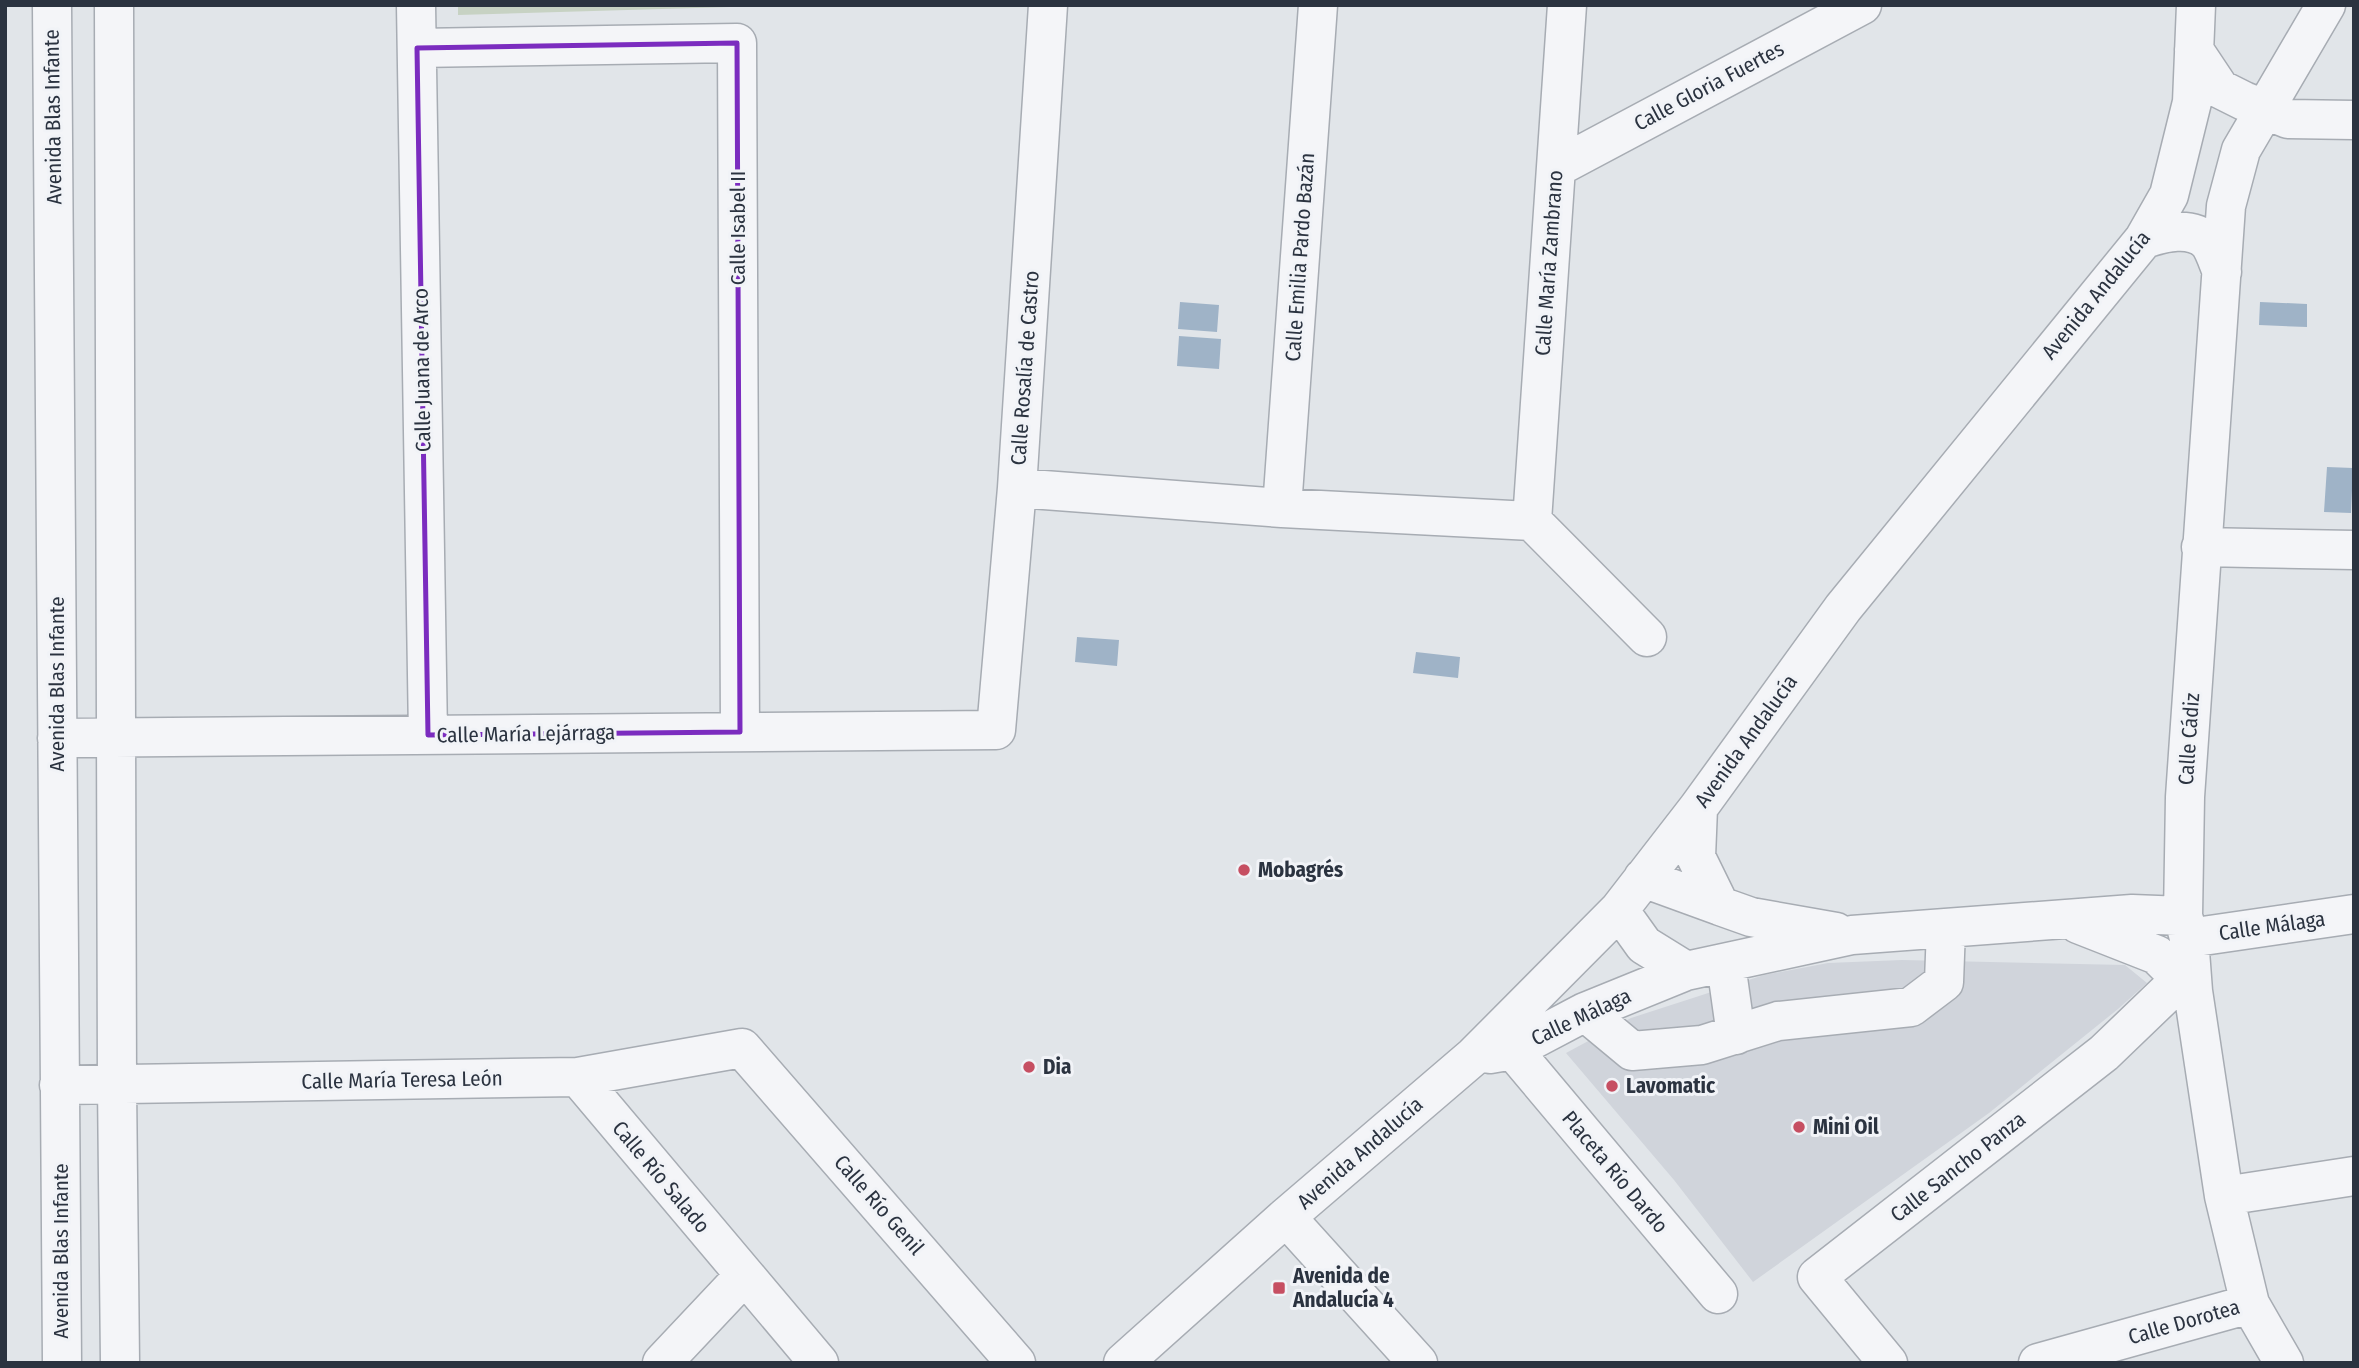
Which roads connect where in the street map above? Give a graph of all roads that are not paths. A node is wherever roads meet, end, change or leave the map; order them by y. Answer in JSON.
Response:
{"nodes":[{"id":1,"x":52,"y":5,"type":"edge"},
{"id":2,"x":114,"y":5,"type":"edge"},
{"id":3,"x":416,"y":5,"type":"edge"},
{"id":4,"x":1048,"y":5,"type":"edge"},
{"id":5,"x":1318,"y":5,"type":"edge"},
{"id":6,"x":1567,"y":5,"type":"edge"},
{"id":7,"x":1862,"y":5,"type":"edge"},
{"id":8,"x":2326,"y":5,"type":"edge"},
{"id":9,"x":2188,"y":7,"type":"edge"},
{"id":10,"x":417,"y":48,"type":"junction"},
{"id":11,"x":2194,"y":50,"type":"junction"},
{"id":12,"x":2265,"y":110,"type":"junction"},
{"id":13,"x":2354,"y":120,"type":"edge"},
{"id":14,"x":2241,"y":150,"type":"junction"},
{"id":15,"x":1556,"y":168,"type":"junction"},
{"id":16,"x":2169,"y":195,"type":"junction"},
{"id":17,"x":2144,"y":239,"type":"junction"},
{"id":18,"x":2222,"y":272,"type":"junction"},
{"id":19,"x":1017,"y":488,"type":"junction"},
{"id":20,"x":1282,"y":508,"type":"junction"},
{"id":21,"x":1532,"y":521,"type":"junction"},
{"id":22,"x":2201,"y":547,"type":"junction"},
{"id":23,"x":2354,"y":550,"type":"edge"},
{"id":24,"x":1647,"y":637,"type":"dead end"},
{"id":25,"x":996,"y":730,"type":"joint"},
{"id":26,"x":740,"y":732,"type":"junction"},
{"id":27,"x":428,"y":735,"type":"junction"},
{"id":28,"x":57,"y":738,"type":"junction"},
{"id":29,"x":117,"y":738,"type":"junction"},
{"id":30,"x":1698,"y":808,"type":"junction"},
{"id":31,"x":1643,"y":878,"type":"junction"},
{"id":32,"x":1720,"y":906,"type":"junction"},
{"id":33,"x":1619,"y":910,"type":"junction"},
{"id":34,"x":2354,"y":914,"type":"edge"},
{"id":35,"x":2066,"y":920,"type":"junction"},
{"id":36,"x":2186,"y":927,"type":"junction"},
{"id":37,"x":1947,"y":928,"type":"junction"},
{"id":38,"x":1852,"y":935,"type":"junction"},
{"id":39,"x":1726,"y":964,"type":"junction"},
{"id":40,"x":1686,"y":971,"type":"junction"},
{"id":41,"x":2187,"y":986,"type":"junction"},
{"id":42,"x":1585,"y":1012,"type":"junction"},
{"id":43,"x":1736,"y":1035,"type":"junction"},
{"id":44,"x":742,"y":1048,"type":"joint"},
{"id":45,"x":1513,"y":1050,"type":"junction"},
{"id":46,"x":1474,"y":1056,"type":"junction"},
{"id":47,"x":578,"y":1077,"type":"junction"},
{"id":48,"x":117,"y":1084,"type":"junction"},
{"id":49,"x":60,"y":1085,"type":"junction"},
{"id":50,"x":2354,"y":1176,"type":"edge"},
{"id":51,"x":2224,"y":1196,"type":"junction"},
{"id":52,"x":1286,"y":1217,"type":"junction"},
{"id":53,"x":744,"y":1276,"type":"junction"},
{"id":54,"x":1718,"y":1293,"type":"dead end"},
{"id":55,"x":2250,"y":1304,"type":"junction"},
{"id":56,"x":62,"y":1363,"type":"edge"},
{"id":57,"x":120,"y":1363,"type":"edge"},
{"id":58,"x":662,"y":1363,"type":"edge"},
{"id":59,"x":819,"y":1363,"type":"edge"},
{"id":60,"x":1016,"y":1363,"type":"edge"},
{"id":61,"x":1122,"y":1363,"type":"edge"},
{"id":62,"x":1418,"y":1363,"type":"edge"},
{"id":63,"x":1888,"y":1363,"type":"edge"},
{"id":64,"x":2038,"y":1363,"type":"edge"},
{"id":65,"x":2284,"y":1363,"type":"edge"}],
"edges":[{"from":1,"to":28,"type":"street","name":"Avenida Blas Infante"},
{"from":2,"to":29,"type":"street"},
{"from":3,"to":10,"type":"street","name":"Calle Juana de Arco"},
{"from":4,"to":19,"type":"street","name":"Calle Rosalía de Castro"},
{"from":5,"to":20,"type":"street","name":"Calle Emilia Pardo Bazán"},
{"from":6,"to":15,"type":"street","name":"Calle María Zambrano"},
{"from":7,"to":15,"type":"street","name":"Calle Gloria Fuertes"},
{"from":8,"to":12,"type":"street","name":"Calle Cádiz"},
{"from":9,"to":11,"type":"street","name":"Avenida Andalucía"},
{"from":10,"to":26,"type":"street","name":"Calle Isabel II"},
{"from":10,"to":27,"type":"street","name":"Calle Juana de Arco"},
{"from":11,"to":12,"type":"street"},
{"from":11,"to":16,"type":"street","name":"Avenida Andalucía"},
{"from":12,"to":13,"type":"street"},
{"from":12,"to":14,"type":"street","name":"Calle Cádiz"},
{"from":14,"to":16,"type":"street"},
{"from":14,"to":18,"type":"street","name":"Calle Cádiz"},
{"from":15,"to":21,"type":"street","name":"Calle María Zambrano"},
{"from":16,"to":17,"type":"street","name":"Avenida Andalucía"},
{"from":17,"to":18,"type":"street"},
{"from":17,"to":30,"type":"street","name":"Avenida Andalucía"},
{"from":18,"to":22,"type":"street","name":"Calle Cádiz"},
{"from":19,"to":20,"type":"street"},
{"from":19,"to":25,"type":"street","name":"Calle Rosalía de Castro"},
{"from":20,"to":21,"type":"street"},
{"from":21,"to":24,"type":"street"},
{"from":22,"to":23,"type":"street"},
{"from":22,"to":36,"type":"street","name":"Calle Cádiz"},
{"from":25,"to":26,"type":"street","name":"Calle María Lejárraga"},
{"from":26,"to":27,"type":"street","name":"Calle María Lejárraga"},
{"from":27,"to":29,"type":"street","name":"Calle María Lejárraga"},
{"from":28,"to":29,"type":"street","name":"Calle María Lejárraga"},
{"from":28,"to":49,"type":"street","name":"Avenida Blas Infante"},
{"from":29,"to":48,"type":"street"},
{"from":30,"to":31,"type":"street","name":"Avenida Andalucía"},
{"from":30,"to":32,"type":"street"},
{"from":31,"to":32,"type":"street","name":"Calle Málaga"},
{"from":31,"to":33,"type":"street","name":"Avenida Andalucía"},
{"from":32,"to":38,"type":"street","name":"Calle Málaga"},
{"from":33,"to":40,"type":"street"},
{"from":33,"to":46,"type":"street","name":"Avenida Andalucía"},
{"from":34,"to":36,"type":"street","name":"Calle Málaga"},
{"from":35,"to":36,"type":"street","name":"Calle Málaga"},
{"from":35,"to":37,"type":"street","name":"Calle Málaga"},
{"from":35,"to":41,"type":"street","name":"Calle Málaga"},
{"from":36,"to":41,"type":"street","name":"Calle Cádiz"},
{"from":37,"to":38,"type":"street","name":"Calle Málaga"},
{"from":37,"to":43,"type":"street"},
{"from":38,"to":39,"type":"street","name":"Calle Málaga"},
{"from":39,"to":40,"type":"street","name":"Calle Málaga"},
{"from":39,"to":43,"type":"street"},
{"from":40,"to":42,"type":"street","name":"Calle Málaga"},
{"from":41,"to":51,"type":"street","name":"Calle Cádiz"},
{"from":41,"to":63,"type":"street","name":"Calle Sancho Panza"},
{"from":42,"to":43,"type":"street"},
{"from":42,"to":45,"type":"street","name":"Calle Málaga"},
{"from":44,"to":47,"type":"street","name":"Calle María Teresa León"},
{"from":44,"to":60,"type":"street","name":"Calle Río Genil"},
{"from":45,"to":46,"type":"street","name":"Calle Málaga"},
{"from":45,"to":54,"type":"street","name":"Placeta Río Dardo"},
{"from":46,"to":52,"type":"street","name":"Avenida Andalucía"},
{"from":47,"to":48,"type":"street","name":"Calle María Teresa León"},
{"from":47,"to":53,"type":"street","name":"Calle Río Salado"},
{"from":48,"to":49,"type":"street","name":"Calle María Teresa León"},
{"from":48,"to":57,"type":"street"},
{"from":49,"to":56,"type":"street","name":"Avenida Blas Infante"},
{"from":50,"to":51,"type":"street"},
{"from":51,"to":55,"type":"street","name":"Calle Cádiz"},
{"from":52,"to":61,"type":"street","name":"Avenida Andalucía"},
{"from":52,"to":62,"type":"street"},
{"from":53,"to":58,"type":"street"},
{"from":53,"to":59,"type":"street","name":"Calle Río Salado"},
{"from":55,"to":64,"type":"street","name":"Calle Dorotea"},
{"from":55,"to":65,"type":"street","name":"Calle Cádiz"}]}
